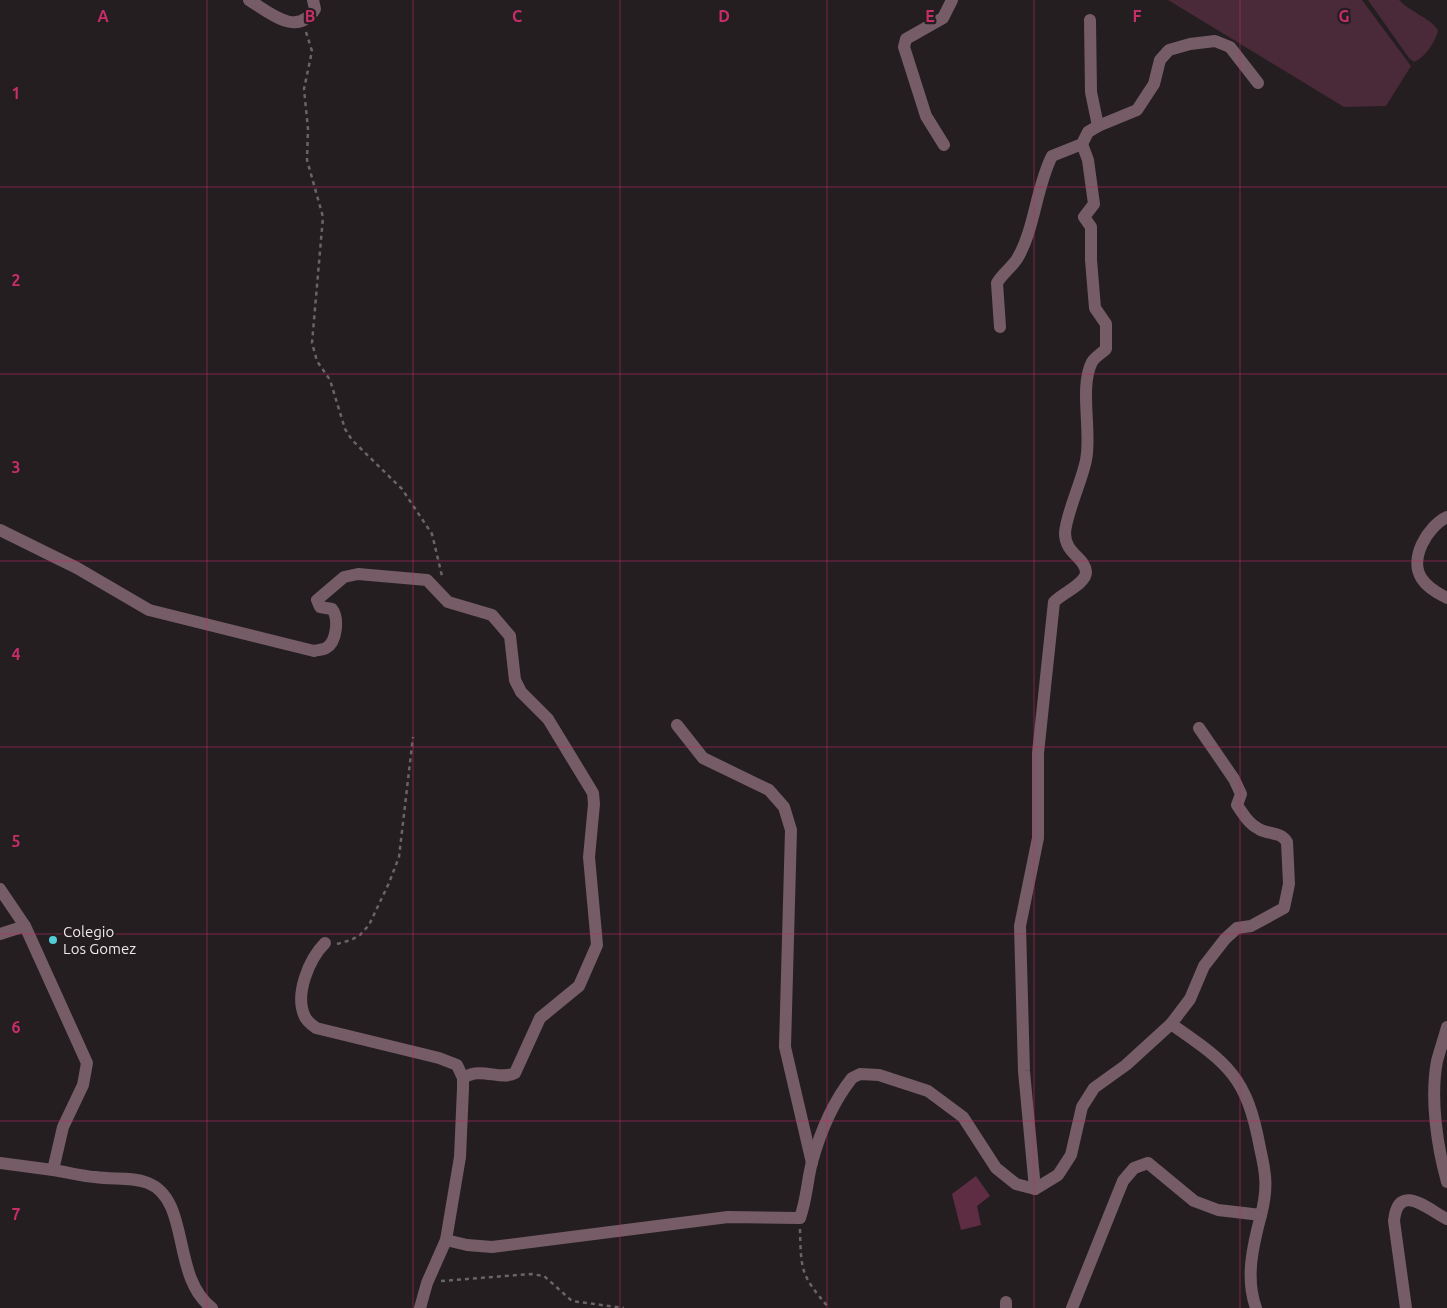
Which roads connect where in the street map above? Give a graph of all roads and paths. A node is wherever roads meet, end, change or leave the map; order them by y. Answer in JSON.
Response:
{"nodes":[{"id":1,"x":249,"y":0,"type":"edge"},
{"id":2,"x":312,"y":0,"type":"edge"},
{"id":3,"x":952,"y":0,"type":"edge"},
{"id":4,"x":1090,"y":20,"type":"dead end"},
{"id":5,"x":300,"y":22,"type":"junction"},
{"id":6,"x":1258,"y":83,"type":"dead end"},
{"id":7,"x":1098,"y":126,"type":"junction"},
{"id":8,"x":1082,"y":144,"type":"junction"},
{"id":9,"x":944,"y":145,"type":"dead end"},
{"id":10,"x":1000,"y":327,"type":"dead end"},
{"id":11,"x":1447,"y":517,"type":"edge"},
{"id":12,"x":0,"y":530,"type":"edge"},
{"id":13,"x":1447,"y":598,"type":"edge"},
{"id":14,"x":448,"y":602,"type":"junction"},
{"id":15,"x":677,"y":726,"type":"dead end"},
{"id":16,"x":1199,"y":728,"type":"dead end"},
{"id":17,"x":413,"y":737,"type":"dead end"},
{"id":18,"x":0,"y":889,"type":"edge"},
{"id":19,"x":25,"y":926,"type":"junction"},
{"id":20,"x":0,"y":934,"type":"edge"},
{"id":21,"x":325,"y":943,"type":"joint"},
{"id":22,"x":1171,"y":1024,"type":"junction"},
{"id":23,"x":1447,"y":1027,"type":"edge"},
{"id":24,"x":1437,"y":1062,"type":"junction"},
{"id":25,"x":463,"y":1078,"type":"junction"},
{"id":26,"x":1447,"y":1084,"type":"edge"},
{"id":27,"x":0,"y":1163,"type":"edge"},
{"id":28,"x":812,"y":1163,"type":"junction"},
{"id":29,"x":53,"y":1170,"type":"junction"},
{"id":30,"x":1447,"y":1182,"type":"edge"},
{"id":31,"x":1035,"y":1189,"type":"junction"},
{"id":32,"x":1261,"y":1215,"type":"junction"},
{"id":33,"x":800,"y":1218,"type":"junction"},
{"id":34,"x":1447,"y":1219,"type":"edge"},
{"id":35,"x":446,"y":1240,"type":"junction"},
{"id":36,"x":427,"y":1283,"type":"junction"},
{"id":37,"x":212,"y":1308,"type":"edge"},
{"id":38,"x":420,"y":1308,"type":"edge"},
{"id":39,"x":624,"y":1308,"type":"edge"},
{"id":40,"x":829,"y":1308,"type":"edge"},
{"id":41,"x":1072,"y":1308,"type":"edge"},
{"id":42,"x":1256,"y":1308,"type":"edge"},
{"id":43,"x":1406,"y":1308,"type":"edge"}],
"edges":[{"from":1,"to":5,"type":"street"},
{"from":2,"to":5,"type":"street"},
{"from":3,"to":9,"type":"street"},
{"from":4,"to":7,"type":"street"},
{"from":5,"to":14,"type":"path"},
{"from":6,"to":7,"type":"street"},
{"from":7,"to":8,"type":"street"},
{"from":8,"to":10,"type":"street"},
{"from":8,"to":31,"type":"street"},
{"from":11,"to":13,"type":"street"},
{"from":12,"to":14,"type":"street"},
{"from":14,"to":25,"type":"street"},
{"from":15,"to":28,"type":"street"},
{"from":16,"to":22,"type":"street"},
{"from":17,"to":21,"type":"path"},
{"from":18,"to":19,"type":"street"},
{"from":19,"to":20,"type":"street"},
{"from":19,"to":29,"type":"street"},
{"from":21,"to":25,"type":"street"},
{"from":22,"to":31,"type":"street"},
{"from":22,"to":32,"type":"street"},
{"from":23,"to":24,"type":"street"},
{"from":24,"to":26,"type":"street"},
{"from":24,"to":30,"type":"street"},
{"from":25,"to":35,"type":"street"},
{"from":27,"to":29,"type":"street"},
{"from":28,"to":31,"type":"street"},
{"from":28,"to":33,"type":"street"},
{"from":29,"to":37,"type":"street"},
{"from":32,"to":41,"type":"street"},
{"from":32,"to":42,"type":"street"},
{"from":33,"to":35,"type":"street"},
{"from":33,"to":40,"type":"path"},
{"from":34,"to":43,"type":"street"},
{"from":35,"to":36,"type":"street"},
{"from":36,"to":38,"type":"street"},
{"from":36,"to":39,"type":"path"}]}
